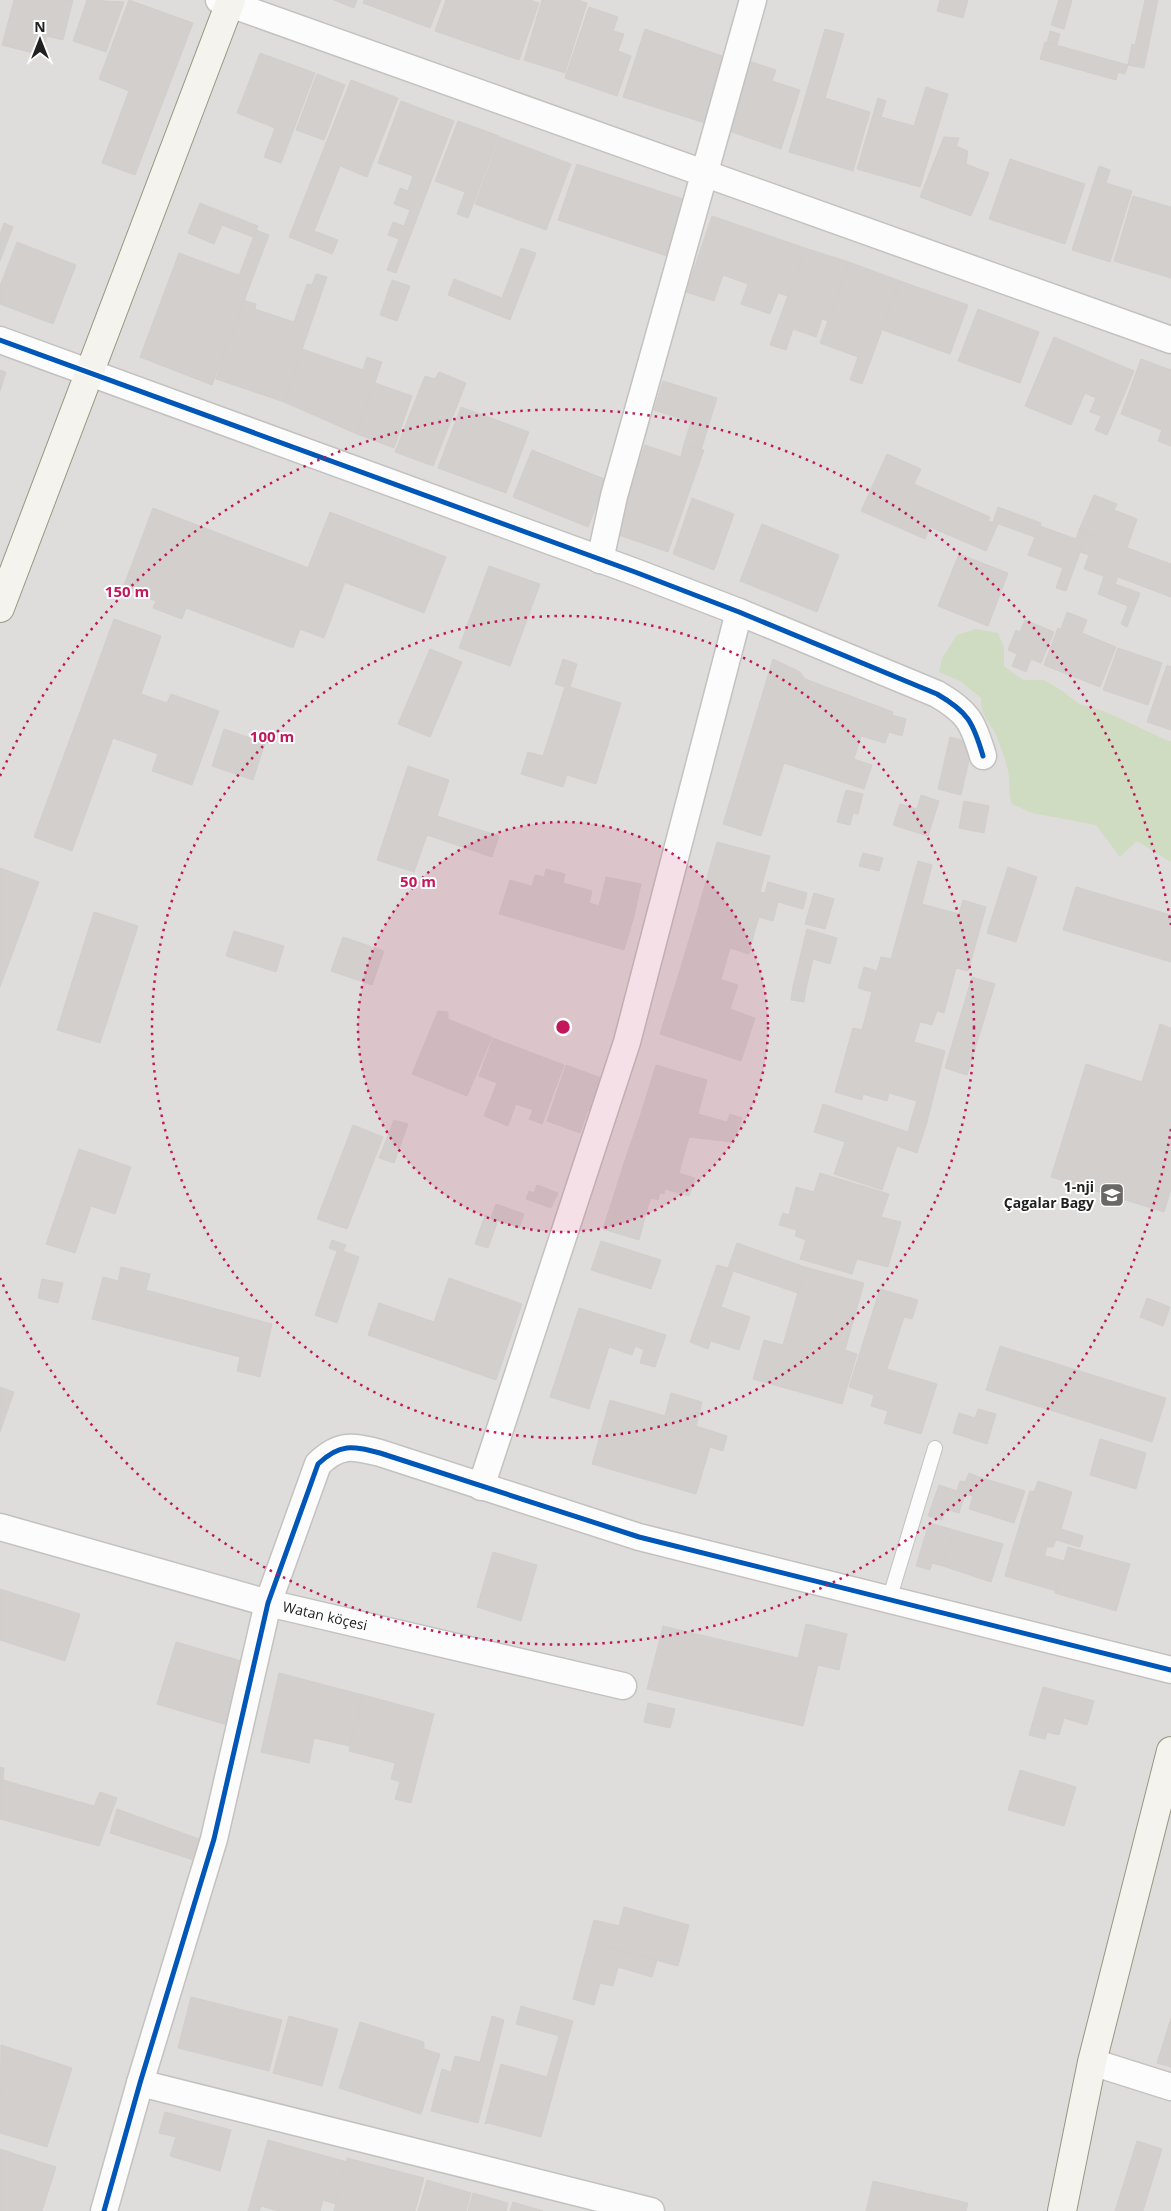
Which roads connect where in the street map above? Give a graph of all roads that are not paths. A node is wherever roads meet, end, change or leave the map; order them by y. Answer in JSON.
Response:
{"nodes":[{"id":1,"x":753,"y":0,"type":"edge"},
{"id":2,"x":227,"y":1,"type":"edge"},
{"id":3,"x":703,"y":173,"type":"junction"},
{"id":4,"x":0,"y":340,"type":"edge"},
{"id":5,"x":1171,"y":340,"type":"edge"},
{"id":6,"x":89,"y":373,"type":"junction"},
{"id":7,"x":600,"y":560,"type":"junction"},
{"id":8,"x":1,"y":605,"type":"edge"},
{"id":9,"x":739,"y":612,"type":"junction"},
{"id":10,"x":984,"y":756,"type":"dead end"},
{"id":11,"x":935,"y":1448,"type":"dead end"},
{"id":12,"x":481,"y":1487,"type":"junction"},
{"id":13,"x":0,"y":1526,"type":"edge"},
{"id":14,"x":889,"y":1600,"type":"junction"},
{"id":15,"x":268,"y":1603,"type":"junction"},
{"id":16,"x":1171,"y":1670,"type":"edge"},
{"id":17,"x":624,"y":1686,"type":"dead end"},
{"id":18,"x":1171,"y":1751,"type":"edge"},
{"id":19,"x":1092,"y":2062,"type":"junction"},
{"id":20,"x":140,"y":2083,"type":"junction"},
{"id":21,"x":1171,"y":2087,"type":"edge"},
{"id":22,"x":104,"y":2211,"type":"edge"},
{"id":23,"x":652,"y":2211,"type":"edge"},
{"id":24,"x":1062,"y":2211,"type":"edge"}],
"edges":[{"from":1,"to":3,"type":"street"},
{"from":2,"to":3,"type":"street"},
{"from":2,"to":6,"type":"main road"},
{"from":3,"to":5,"type":"street"},
{"from":3,"to":7,"type":"street"},
{"from":4,"to":6,"type":"street"},
{"from":6,"to":7,"type":"street"},
{"from":6,"to":8,"type":"main road"},
{"from":7,"to":9,"type":"street"},
{"from":9,"to":10,"type":"street"},
{"from":9,"to":12,"type":"street"},
{"from":11,"to":14,"type":"lane"},
{"from":12,"to":14,"type":"street"},
{"from":12,"to":15,"type":"street"},
{"from":13,"to":15,"type":"street","name":"Watan köçesi"},
{"from":14,"to":16,"type":"street"},
{"from":15,"to":17,"type":"street","name":"Watan köçesi"},
{"from":15,"to":20,"type":"street"},
{"from":18,"to":19,"type":"main road"},
{"from":19,"to":21,"type":"street"},
{"from":19,"to":24,"type":"main road"},
{"from":20,"to":22,"type":"street"},
{"from":20,"to":23,"type":"street"}]}
